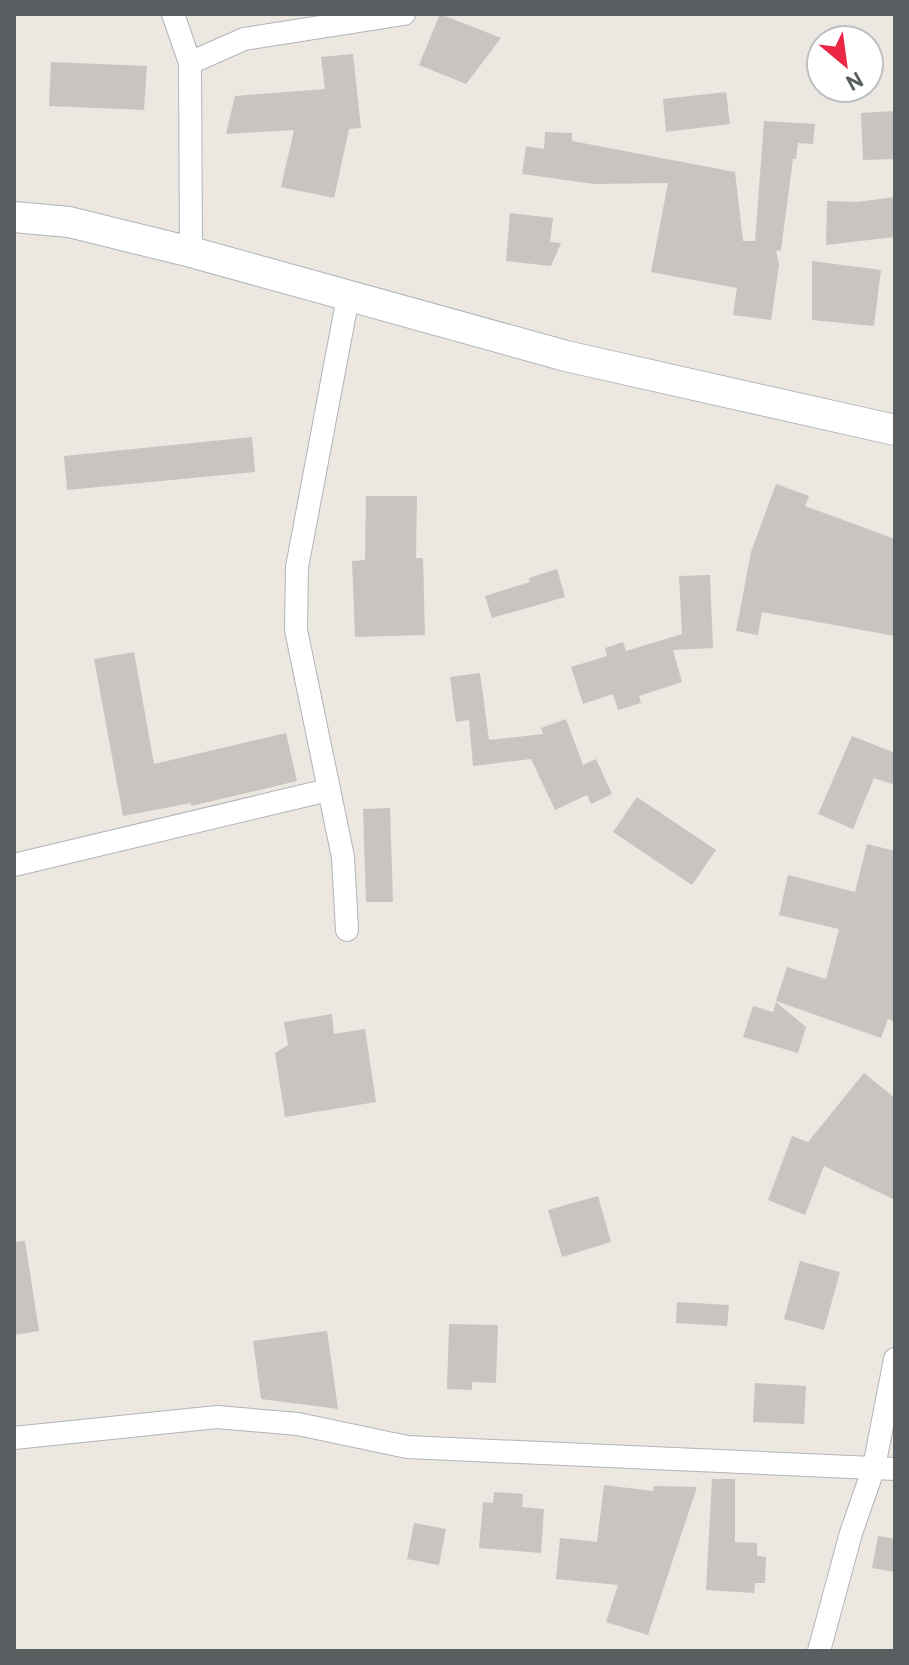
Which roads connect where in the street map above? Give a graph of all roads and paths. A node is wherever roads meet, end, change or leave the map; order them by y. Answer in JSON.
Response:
{"nodes":[{"id":1,"x":173,"y":14,"type":"edge"},
{"id":2,"x":404,"y":14,"type":"edge"},
{"id":3,"x":190,"y":63,"type":"junction"},
{"id":4,"x":14,"y":217,"type":"edge"},
{"id":5,"x":191,"y":252,"type":"junction"},
{"id":6,"x":348,"y":297,"type":"junction"},
{"id":7,"x":895,"y":430,"type":"edge"},
{"id":8,"x":328,"y":790,"type":"junction"},
{"id":9,"x":14,"y":865,"type":"edge"},
{"id":10,"x":347,"y":930,"type":"dead end"},
{"id":11,"x":895,"y":1359,"type":"edge"},
{"id":12,"x":14,"y":1438,"type":"edge"},
{"id":13,"x":884,"y":1468,"type":"edge"},
{"id":14,"x":819,"y":1651,"type":"edge"}],
"edges":[{"from":1,"to":3,"type":"street"},
{"from":2,"to":3,"type":"street"},
{"from":3,"to":5,"type":"street"},
{"from":4,"to":5,"type":"main road"},
{"from":5,"to":6,"type":"main road"},
{"from":6,"to":7,"type":"main road"},
{"from":6,"to":8,"type":"street"},
{"from":8,"to":9,"type":"street"},
{"from":8,"to":10,"type":"street"},
{"from":11,"to":13,"type":"street"},
{"from":12,"to":13,"type":"street"},
{"from":13,"to":14,"type":"street"}]}
